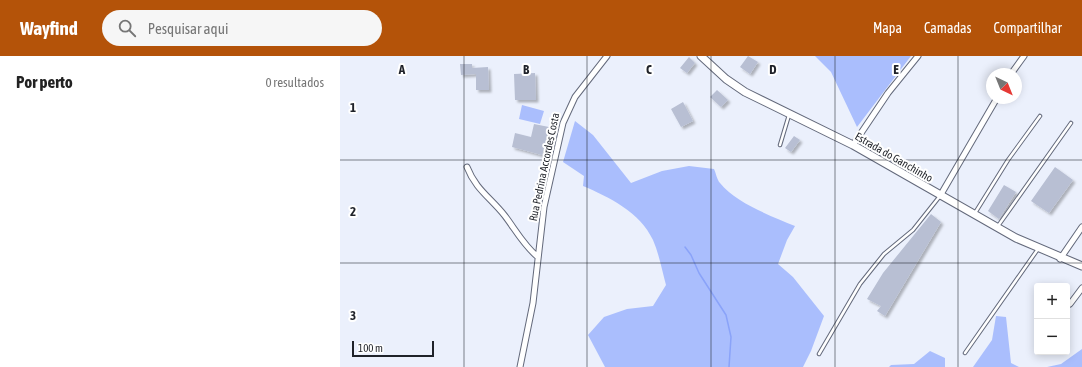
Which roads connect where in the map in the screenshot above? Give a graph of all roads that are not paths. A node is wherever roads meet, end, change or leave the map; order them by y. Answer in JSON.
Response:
{"nodes":[{"id":1,"x":607,"y":56,"type":"edge"},
{"id":2,"x":701,"y":56,"type":"edge"},
{"id":3,"x":918,"y":56,"type":"edge"},
{"id":4,"x":1024,"y":56,"type":"edge"},
{"id":5,"x":1015,"y":68,"type":"edge"},
{"id":6,"x":994,"y":104,"type":"edge"},
{"id":7,"x":789,"y":114,"type":"junction"},
{"id":8,"x":1040,"y":116,"type":"dead end"},
{"id":9,"x":1071,"y":123,"type":"dead end"},
{"id":10,"x":780,"y":145,"type":"dead end"},
{"id":11,"x":853,"y":145,"type":"junction"},
{"id":12,"x":467,"y":167,"type":"dead end"},
{"id":13,"x":940,"y":196,"type":"junction"},
{"id":14,"x":973,"y":215,"type":"junction"},
{"id":15,"x":1082,"y":227,"type":"edge"},
{"id":16,"x":996,"y":228,"type":"junction"},
{"id":17,"x":1038,"y":249,"type":"junction"},
{"id":18,"x":538,"y":257,"type":"junction"},
{"id":19,"x":1060,"y":259,"type":"junction"},
{"id":20,"x":1082,"y":266,"type":"edge"},
{"id":21,"x":1082,"y":288,"type":"edge"},
{"id":22,"x":1070,"y":304,"type":"dead end"},
{"id":23,"x":965,"y":353,"type":"dead end"},
{"id":24,"x":819,"y":354,"type":"dead end"},
{"id":25,"x":520,"y":367,"type":"edge"}],
"edges":[{"from":1,"to":18,"type":"street","name":"Rua Pedrina Accordes Costa"},
{"from":2,"to":7,"type":"street","name":"Estrada do Ganchinho"},
{"from":3,"to":11,"type":"street"},
{"from":4,"to":5,"type":"street"},
{"from":6,"to":13,"type":"street"},
{"from":7,"to":10,"type":"lane"},
{"from":7,"to":11,"type":"street","name":"Estrada do Ganchinho"},
{"from":8,"to":14,"type":"lane"},
{"from":9,"to":16,"type":"lane"},
{"from":11,"to":13,"type":"street","name":"Estrada do Ganchinho"},
{"from":12,"to":18,"type":"street"},
{"from":13,"to":14,"type":"street","name":"Estrada do Ganchinho"},
{"from":13,"to":24,"type":"lane"},
{"from":14,"to":16,"type":"street","name":"Estrada do Ganchinho"},
{"from":15,"to":19,"type":"street"},
{"from":16,"to":17,"type":"street","name":"Estrada do Ganchinho"},
{"from":17,"to":19,"type":"street","name":"Estrada do Ganchinho"},
{"from":17,"to":23,"type":"lane"},
{"from":18,"to":25,"type":"street","name":"Rua Pedrina Accordes Costa"},
{"from":19,"to":20,"type":"street","name":"Estrada do Ganchinho"},
{"from":21,"to":22,"type":"street"}]}
